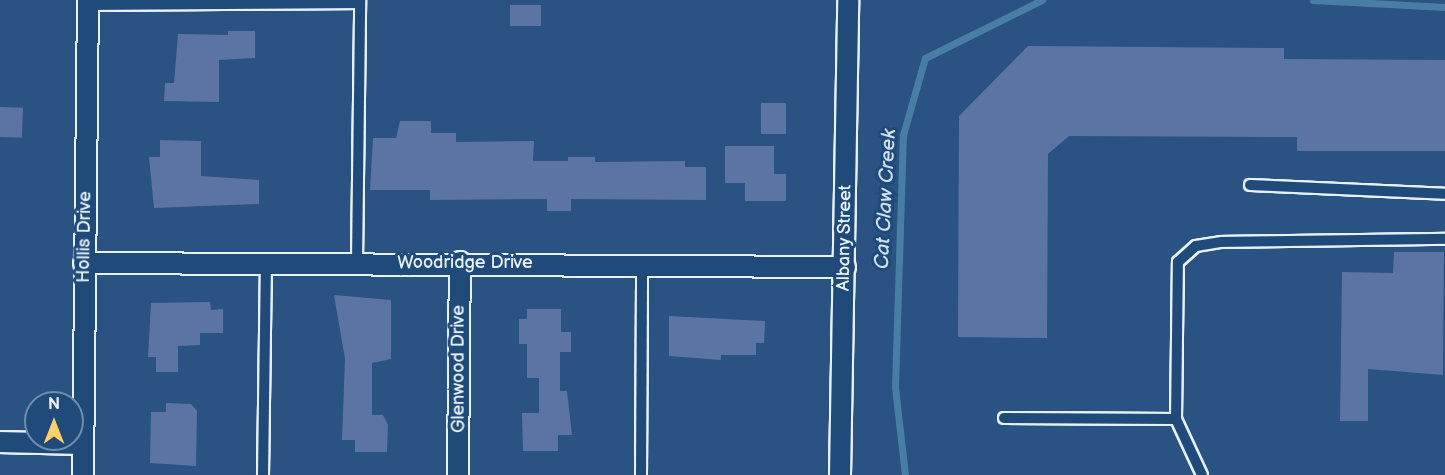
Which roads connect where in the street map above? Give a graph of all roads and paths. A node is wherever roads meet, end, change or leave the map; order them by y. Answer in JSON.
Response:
{"nodes":[{"id":1,"x":848,"y":0,"type":"edge"},
{"id":2,"x":88,"y":2,"type":"edge"},
{"id":3,"x":360,"y":2,"type":"edge"},
{"id":4,"x":1250,"y":185,"type":"dead end"},
{"id":5,"x":1445,"y":194,"type":"edge"},
{"id":6,"x":1445,"y":239,"type":"edge"},
{"id":7,"x":266,"y":262,"type":"junction"},
{"id":8,"x":357,"y":262,"type":"junction"},
{"id":9,"x":460,"y":262,"type":"junction"},
{"id":10,"x":84,"y":263,"type":"junction"},
{"id":11,"x":642,"y":265,"type":"junction"},
{"id":12,"x":845,"y":267,"type":"junction"},
{"id":13,"x":83,"y":391,"type":"edge"},
{"id":14,"x":1004,"y":418,"type":"dead end"},
{"id":15,"x":1176,"y":419,"type":"junction"},
{"id":16,"x":0,"y":442,"type":"edge"},
{"id":17,"x":24,"y":443,"type":"edge"},
{"id":18,"x":83,"y":451,"type":"edge"},
{"id":19,"x":83,"y":475,"type":"edge"},
{"id":20,"x":263,"y":475,"type":"edge"},
{"id":21,"x":458,"y":475,"type":"edge"},
{"id":22,"x":641,"y":475,"type":"edge"},
{"id":23,"x":840,"y":475,"type":"edge"},
{"id":24,"x":1202,"y":475,"type":"edge"}],
"edges":[{"from":1,"to":12,"type":"street","name":"Albany Street"},
{"from":2,"to":3,"type":"lane"},
{"from":2,"to":10,"type":"street","name":"Hollis Drive"},
{"from":3,"to":8,"type":"lane"},
{"from":4,"to":5,"type":"lane"},
{"from":6,"to":15,"type":"lane"},
{"from":7,"to":8,"type":"street","name":"Woodridge Drive"},
{"from":7,"to":10,"type":"street","name":"Woodridge Drive"},
{"from":7,"to":20,"type":"lane"},
{"from":8,"to":9,"type":"street","name":"Woodridge Drive"},
{"from":9,"to":11,"type":"street","name":"Woodridge Drive"},
{"from":9,"to":21,"type":"street","name":"Glenwood Drive"},
{"from":10,"to":13,"type":"street","name":"Hollis Drive"},
{"from":11,"to":12,"type":"street","name":"Woodridge Drive"},
{"from":11,"to":22,"type":"lane"},
{"from":12,"to":23,"type":"street","name":"Albany Street"},
{"from":14,"to":15,"type":"lane"},
{"from":15,"to":24,"type":"lane"},
{"from":16,"to":17,"type":"street"},
{"from":18,"to":19,"type":"street","name":"Hollis Drive"}]}
